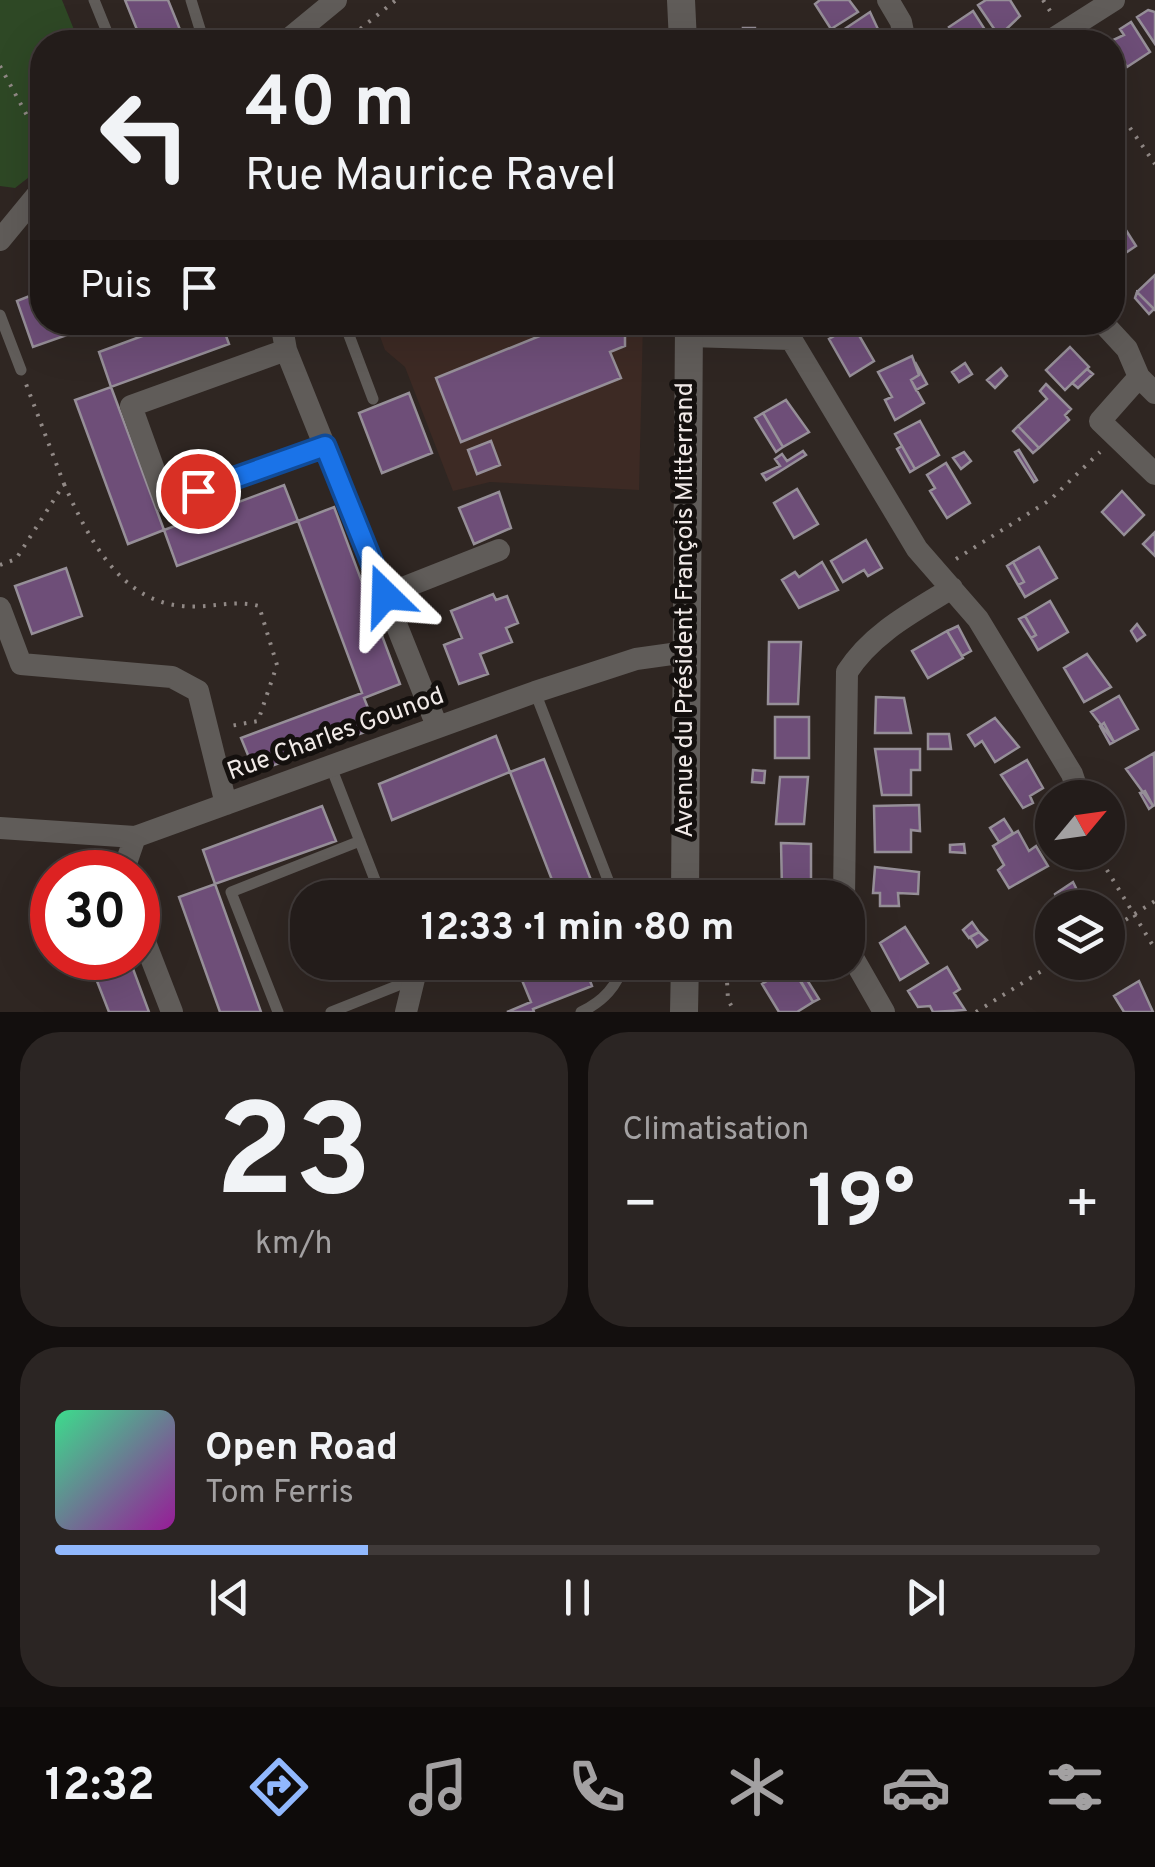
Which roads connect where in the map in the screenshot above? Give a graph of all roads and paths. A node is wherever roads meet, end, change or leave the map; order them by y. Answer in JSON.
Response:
{"nodes":[{"id":1,"x":94,"y":0,"type":"edge"},
{"id":2,"x":192,"y":0,"type":"edge"},
{"id":3,"x":336,"y":0,"type":"edge"},
{"id":4,"x":396,"y":0,"type":"edge"},
{"id":5,"x":681,"y":0,"type":"edge"},
{"id":6,"x":888,"y":0,"type":"edge"},
{"id":7,"x":1114,"y":0,"type":"edge"},
{"id":8,"x":106,"y":30,"type":"edge"},
{"id":9,"x":201,"y":30,"type":"edge"},
{"id":10,"x":302,"y":30,"type":"edge"},
{"id":11,"x":359,"y":30,"type":"edge"},
{"id":12,"x":682,"y":30,"type":"edge"},
{"id":13,"x":903,"y":30,"type":"edge"},
{"id":14,"x":1067,"y":30,"type":"edge"},
{"id":15,"x":0,"y":66,"type":"edge"},
{"id":16,"x":1125,"y":121,"type":"edge"},
{"id":17,"x":30,"y":122,"type":"edge"},
{"id":18,"x":1155,"y":164,"type":"edge"},
{"id":19,"x":30,"y":204,"type":"edge"},
{"id":20,"x":0,"y":240,"type":"edge"},
{"id":21,"x":0,"y":315,"type":"edge"},
{"id":22,"x":283,"y":335,"type":"edge"},
{"id":23,"x":349,"y":335,"type":"edge"},
{"id":24,"x":689,"y":335,"type":"edge"},
{"id":25,"x":750,"y":335,"type":"edge"},
{"id":26,"x":1114,"y":335,"type":"edge"},
{"id":27,"x":286,"y":350,"type":"junction"},
{"id":28,"x":21,"y":370,"type":"joint"},
{"id":29,"x":1147,"y":385,"type":"edge"},
{"id":30,"x":373,"y":399,"type":"dead end"},
{"id":31,"x":1107,"y":445,"type":"dead end"},
{"id":32,"x":325,"y":446,"type":"junction"},
{"id":33,"x":1152,"y":465,"type":"edge"},
{"id":34,"x":64,"y":484,"type":"junction"},
{"id":35,"x":499,"y":550,"type":"dead end"},
{"id":36,"x":0,"y":565,"type":"edge"},
{"id":37,"x":952,"y":588,"type":"junction"},
{"id":38,"x":385,"y":595,"type":"junction"},
{"id":39,"x":0,"y":608,"type":"edge"},
{"id":40,"x":686,"y":652,"type":"junction"},
{"id":41,"x":535,"y":692,"type":"junction"},
{"id":42,"x":437,"y":726,"type":"junction"},
{"id":43,"x":208,"y":728,"type":"junction"},
{"id":44,"x":331,"y":767,"type":"junction"},
{"id":45,"x":1074,"y":780,"type":"edge"},
{"id":46,"x":226,"y":804,"type":"junction"},
{"id":47,"x":0,"y":828,"type":"edge"},
{"id":48,"x":135,"y":837,"type":"junction"},
{"id":49,"x":360,"y":841,"type":"junction"},
{"id":50,"x":131,"y":850,"type":"edge"},
{"id":51,"x":1107,"y":870,"type":"edge"},
{"id":52,"x":375,"y":880,"type":"edge"},
{"id":53,"x":608,"y":880,"type":"edge"},
{"id":54,"x":686,"y":880,"type":"edge"},
{"id":55,"x":844,"y":880,"type":"edge"},
{"id":56,"x":1155,"y":901,"type":"edge"},
{"id":57,"x":1134,"y":915,"type":"junction"},
{"id":58,"x":1125,"y":921,"type":"edge"},
{"id":59,"x":1155,"y":949,"type":"edge"},
{"id":60,"x":1035,"y":975,"type":"edge"},
{"id":61,"x":865,"y":979,"type":"edge"},
{"id":62,"x":160,"y":980,"type":"edge"},
{"id":63,"x":394,"y":980,"type":"edge"},
{"id":64,"x":410,"y":980,"type":"edge"},
{"id":65,"x":620,"y":980,"type":"edge"},
{"id":66,"x":685,"y":980,"type":"edge"},
{"id":67,"x":727,"y":980,"type":"edge"},
{"id":68,"x":172,"y":1012,"type":"edge"},
{"id":69,"x":278,"y":1012,"type":"edge"},
{"id":70,"x":332,"y":1012,"type":"edge"},
{"id":71,"x":406,"y":1012,"type":"edge"},
{"id":72,"x":581,"y":1012,"type":"edge"},
{"id":73,"x":684,"y":1012,"type":"edge"},
{"id":74,"x":736,"y":1012,"type":"edge"},
{"id":75,"x":884,"y":1012,"type":"edge"},
{"id":76,"x":976,"y":1012,"type":"edge"}],
"edges":[{"from":1,"to":8,"type":"lane"},
{"from":2,"to":9,"type":"lane"},
{"from":3,"to":10,"type":"street"},
{"from":4,"to":11,"type":"path"},
{"from":5,"to":12,"type":"street"},
{"from":6,"to":13,"type":"street"},
{"from":7,"to":14,"type":"street"},
{"from":15,"to":17,"type":"path"},
{"from":16,"to":18,"type":"path"},
{"from":19,"to":20,"type":"street"},
{"from":21,"to":28,"type":"lane"},
{"from":22,"to":27,"type":"street"},
{"from":23,"to":30,"type":"lane"},
{"from":24,"to":40,"type":"street","name":"Avenue du Président François Mitterrand"},
{"from":25,"to":37,"type":"street"},
{"from":26,"to":29,"type":"street"},
{"from":27,"to":32,"type":"street"},
{"from":27,"to":32,"type":"street"},
{"from":28,"to":34,"type":"path"},
{"from":29,"to":33,"type":"street"},
{"from":31,"to":37,"type":"path"},
{"from":32,"to":38,"type":"street"},
{"from":34,"to":36,"type":"path"},
{"from":34,"to":43,"type":"path"},
{"from":35,"to":38,"type":"street"},
{"from":37,"to":45,"type":"street"},
{"from":37,"to":55,"type":"street"},
{"from":38,"to":42,"type":"street"},
{"from":39,"to":43,"type":"street"},
{"from":40,"to":41,"type":"street","name":"Rue Charles Gounod"},
{"from":40,"to":54,"type":"street","name":"Avenue du Président François Mitterrand"},
{"from":41,"to":42,"type":"street","name":"Rue Charles Gounod"},
{"from":41,"to":53,"type":"lane"},
{"from":42,"to":44,"type":"street","name":"Rue Charles Gounod"},
{"from":43,"to":46,"type":"street"},
{"from":44,"to":46,"type":"street","name":"Rue Charles Gounod"},
{"from":44,"to":49,"type":"lane"},
{"from":46,"to":48,"type":"street","name":"Rue Charles Gounod"},
{"from":47,"to":48,"type":"street","name":"Rue Charles Gounod"},
{"from":48,"to":50,"type":"street"},
{"from":49,"to":52,"type":"lane"},
{"from":49,"to":69,"type":"lane"},
{"from":51,"to":57,"type":"path"},
{"from":56,"to":57,"type":"path"},
{"from":57,"to":58,"type":"path"},
{"from":57,"to":59,"type":"path"},
{"from":60,"to":76,"type":"path"},
{"from":61,"to":75,"type":"street"},
{"from":62,"to":68,"type":"street"},
{"from":63,"to":70,"type":"lane"},
{"from":64,"to":71,"type":"street"},
{"from":65,"to":72,"type":"lane"},
{"from":66,"to":73,"type":"street"},
{"from":67,"to":74,"type":"path"}]}
